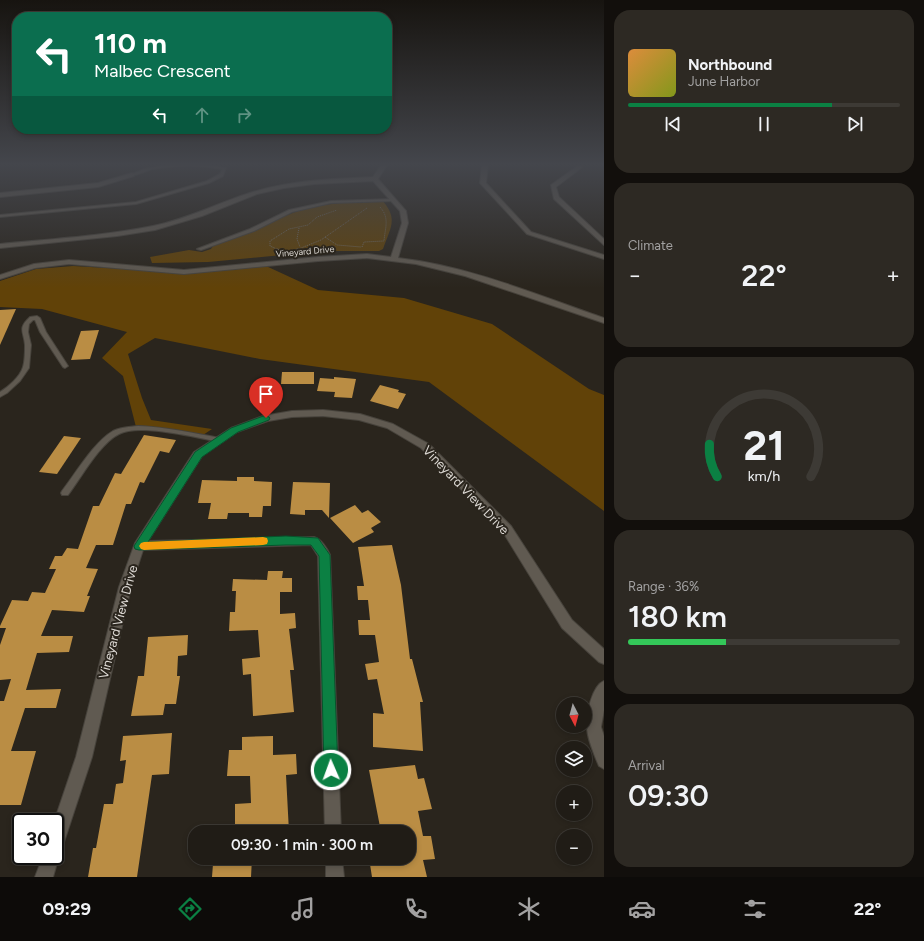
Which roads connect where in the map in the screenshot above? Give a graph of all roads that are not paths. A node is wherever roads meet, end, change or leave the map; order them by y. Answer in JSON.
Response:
{"nodes":[{"id":1,"x":105,"y":206,"type":"edge"},
{"id":2,"x":223,"y":206,"type":"edge"},
{"id":3,"x":314,"y":206,"type":"edge"},
{"id":4,"x":398,"y":206,"type":"edge"},
{"id":5,"x":504,"y":206,"type":"edge"},
{"id":6,"x":564,"y":206,"type":"edge"},
{"id":7,"x":0,"y":216,"type":"edge"},
{"id":8,"x":604,"y":243,"type":"edge"},
{"id":9,"x":0,"y":246,"type":"edge"},
{"id":10,"x":199,"y":249,"type":"dead end"},
{"id":11,"x":604,"y":257,"type":"edge"},
{"id":12,"x":394,"y":259,"type":"junction"},
{"id":13,"x":0,"y":277,"type":"edge"},
{"id":14,"x":604,"y":321,"type":"edge"},
{"id":15,"x":65,"y":366,"type":"dead end"},
{"id":16,"x":0,"y":395,"type":"edge"},
{"id":17,"x":220,"y":440,"type":"junction"},
{"id":18,"x":65,"y":493,"type":"dead end"},
{"id":19,"x":139,"y":546,"type":"junction"},
{"id":20,"x":604,"y":658,"type":"edge"},
{"id":21,"x":604,"y":688,"type":"edge"},
{"id":22,"x":604,"y":761,"type":"edge"},
{"id":23,"x":64,"y":818,"type":"edge"},
{"id":24,"x":333,"y":825,"type":"edge"},
{"id":25,"x":48,"y":865,"type":"edge"},
{"id":26,"x":334,"y":865,"type":"edge"},
{"id":27,"x":44,"y":877,"type":"edge"},
{"id":28,"x":335,"y":877,"type":"edge"}],
"edges":[{"from":1,"to":7,"type":"lane"},
{"from":2,"to":9,"type":"street"},
{"from":3,"to":10,"type":"lane"},
{"from":4,"to":12,"type":"street"},
{"from":5,"to":11,"type":"street"},
{"from":6,"to":8,"type":"street"},
{"from":12,"to":13,"type":"street","name":"Vineyard Drive"},
{"from":12,"to":14,"type":"street","name":"Vineyard Drive"},
{"from":15,"to":16,"type":"lane"},
{"from":17,"to":18,"type":"lane"},
{"from":17,"to":19,"type":"street","name":"Vineyard View Drive"},
{"from":17,"to":20,"type":"street","name":"Vineyard View Drive"},
{"from":19,"to":23,"type":"street","name":"Vineyard View Drive"},
{"from":19,"to":24,"type":"street"},
{"from":21,"to":22,"type":"street"},
{"from":25,"to":27,"type":"street"},
{"from":26,"to":28,"type":"street"}]}
